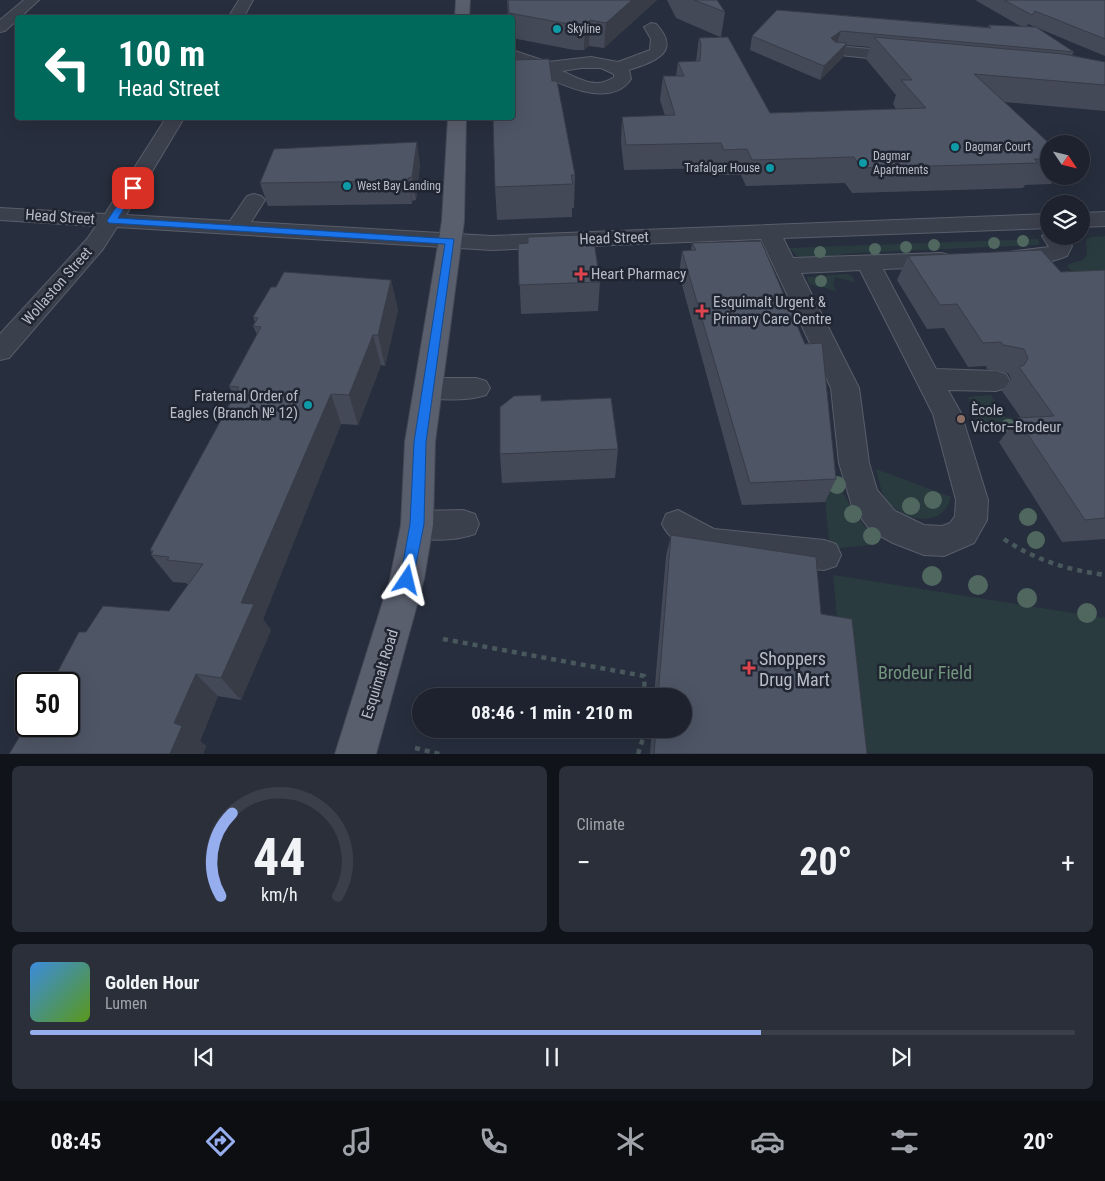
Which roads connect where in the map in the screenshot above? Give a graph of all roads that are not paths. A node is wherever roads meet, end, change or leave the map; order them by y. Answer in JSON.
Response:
{"nodes":[{"id":1,"x":32,"y":0,"type":"edge"},
{"id":2,"x":246,"y":0,"type":"edge"},
{"id":3,"x":463,"y":0,"type":"edge"},
{"id":4,"x":238,"y":15,"type":"edge"},
{"id":5,"x":462,"y":15,"type":"edge"},
{"id":6,"x":651,"y":27,"type":"dead end"},
{"id":7,"x":0,"y":28,"type":"edge"},
{"id":8,"x":837,"y":51,"type":"edge"},
{"id":9,"x":515,"y":56,"type":"edge"},
{"id":10,"x":918,"y":58,"type":"edge"},
{"id":11,"x":537,"y":66,"type":"junction"},
{"id":12,"x":617,"y":68,"type":"junction"},
{"id":13,"x":174,"y":120,"type":"edge"},
{"id":14,"x":456,"y":120,"type":"edge"},
{"id":15,"x":254,"y":200,"type":"dead end"},
{"id":16,"x":0,"y":214,"type":"edge"},
{"id":17,"x":1105,"y":219,"type":"edge"},
{"id":18,"x":1090,"y":220,"type":"edge"},
{"id":19,"x":112,"y":221,"type":"junction"},
{"id":20,"x":1040,"y":227,"type":"edge"},
{"id":21,"x":236,"y":229,"type":"junction"},
{"id":22,"x":769,"y":232,"type":"junction"},
{"id":23,"x":450,"y":241,"type":"junction"},
{"id":24,"x":1060,"y":245,"type":"edge"},
{"id":25,"x":989,"y":258,"type":"edge"},
{"id":26,"x":961,"y":260,"type":"edge"},
{"id":27,"x":868,"y":263,"type":"junction"},
{"id":28,"x":786,"y":266,"type":"junction"},
{"id":29,"x":0,"y":351,"type":"edge"},
{"id":30,"x":927,"y":379,"type":"junction"},
{"id":31,"x":996,"y":381,"type":"dead end"},
{"id":32,"x":428,"y":388,"type":"junction"},
{"id":33,"x":476,"y":388,"type":"dead end"},
{"id":34,"x":417,"y":524,"type":"junction"},
{"id":35,"x":463,"y":524,"type":"dead end"},
{"id":36,"x":678,"y":524,"type":"dead end"},
{"id":37,"x":824,"y":555,"type":"dead end"},
{"id":38,"x":356,"y":754,"type":"edge"}],
"edges":[{"from":1,"to":7,"type":"street"},
{"from":2,"to":4,"type":"street"},
{"from":3,"to":5,"type":"main road"},
{"from":6,"to":12,"type":"street"},
{"from":8,"to":10,"type":"street"},
{"from":9,"to":11,"type":"street"},
{"from":11,"to":12,"type":"street"},
{"from":11,"to":12,"type":"street"},
{"from":13,"to":19,"type":"street","name":"Wollaston Street"},
{"from":14,"to":23,"type":"main road","name":"Esquimalt Road"},
{"from":15,"to":21,"type":"street"},
{"from":16,"to":19,"type":"street","name":"Head Street"},
{"from":17,"to":18,"type":"street"},
{"from":19,"to":21,"type":"street","name":"Head Street"},
{"from":19,"to":29,"type":"street","name":"Wollaston Street"},
{"from":20,"to":22,"type":"street","name":"Head Street"},
{"from":21,"to":23,"type":"street","name":"Head Street"},
{"from":22,"to":23,"type":"street","name":"Head Street"},
{"from":22,"to":28,"type":"street"},
{"from":23,"to":32,"type":"main road","name":"Esquimalt Road"},
{"from":24,"to":25,"type":"street"},
{"from":26,"to":27,"type":"street"},
{"from":27,"to":28,"type":"street"},
{"from":27,"to":30,"type":"street"},
{"from":28,"to":30,"type":"street"},
{"from":30,"to":31,"type":"street"},
{"from":32,"to":33,"type":"street"},
{"from":32,"to":34,"type":"main road","name":"Esquimalt Road"},
{"from":34,"to":35,"type":"street"},
{"from":34,"to":38,"type":"main road","name":"Esquimalt Road"},
{"from":36,"to":37,"type":"street"}]}
